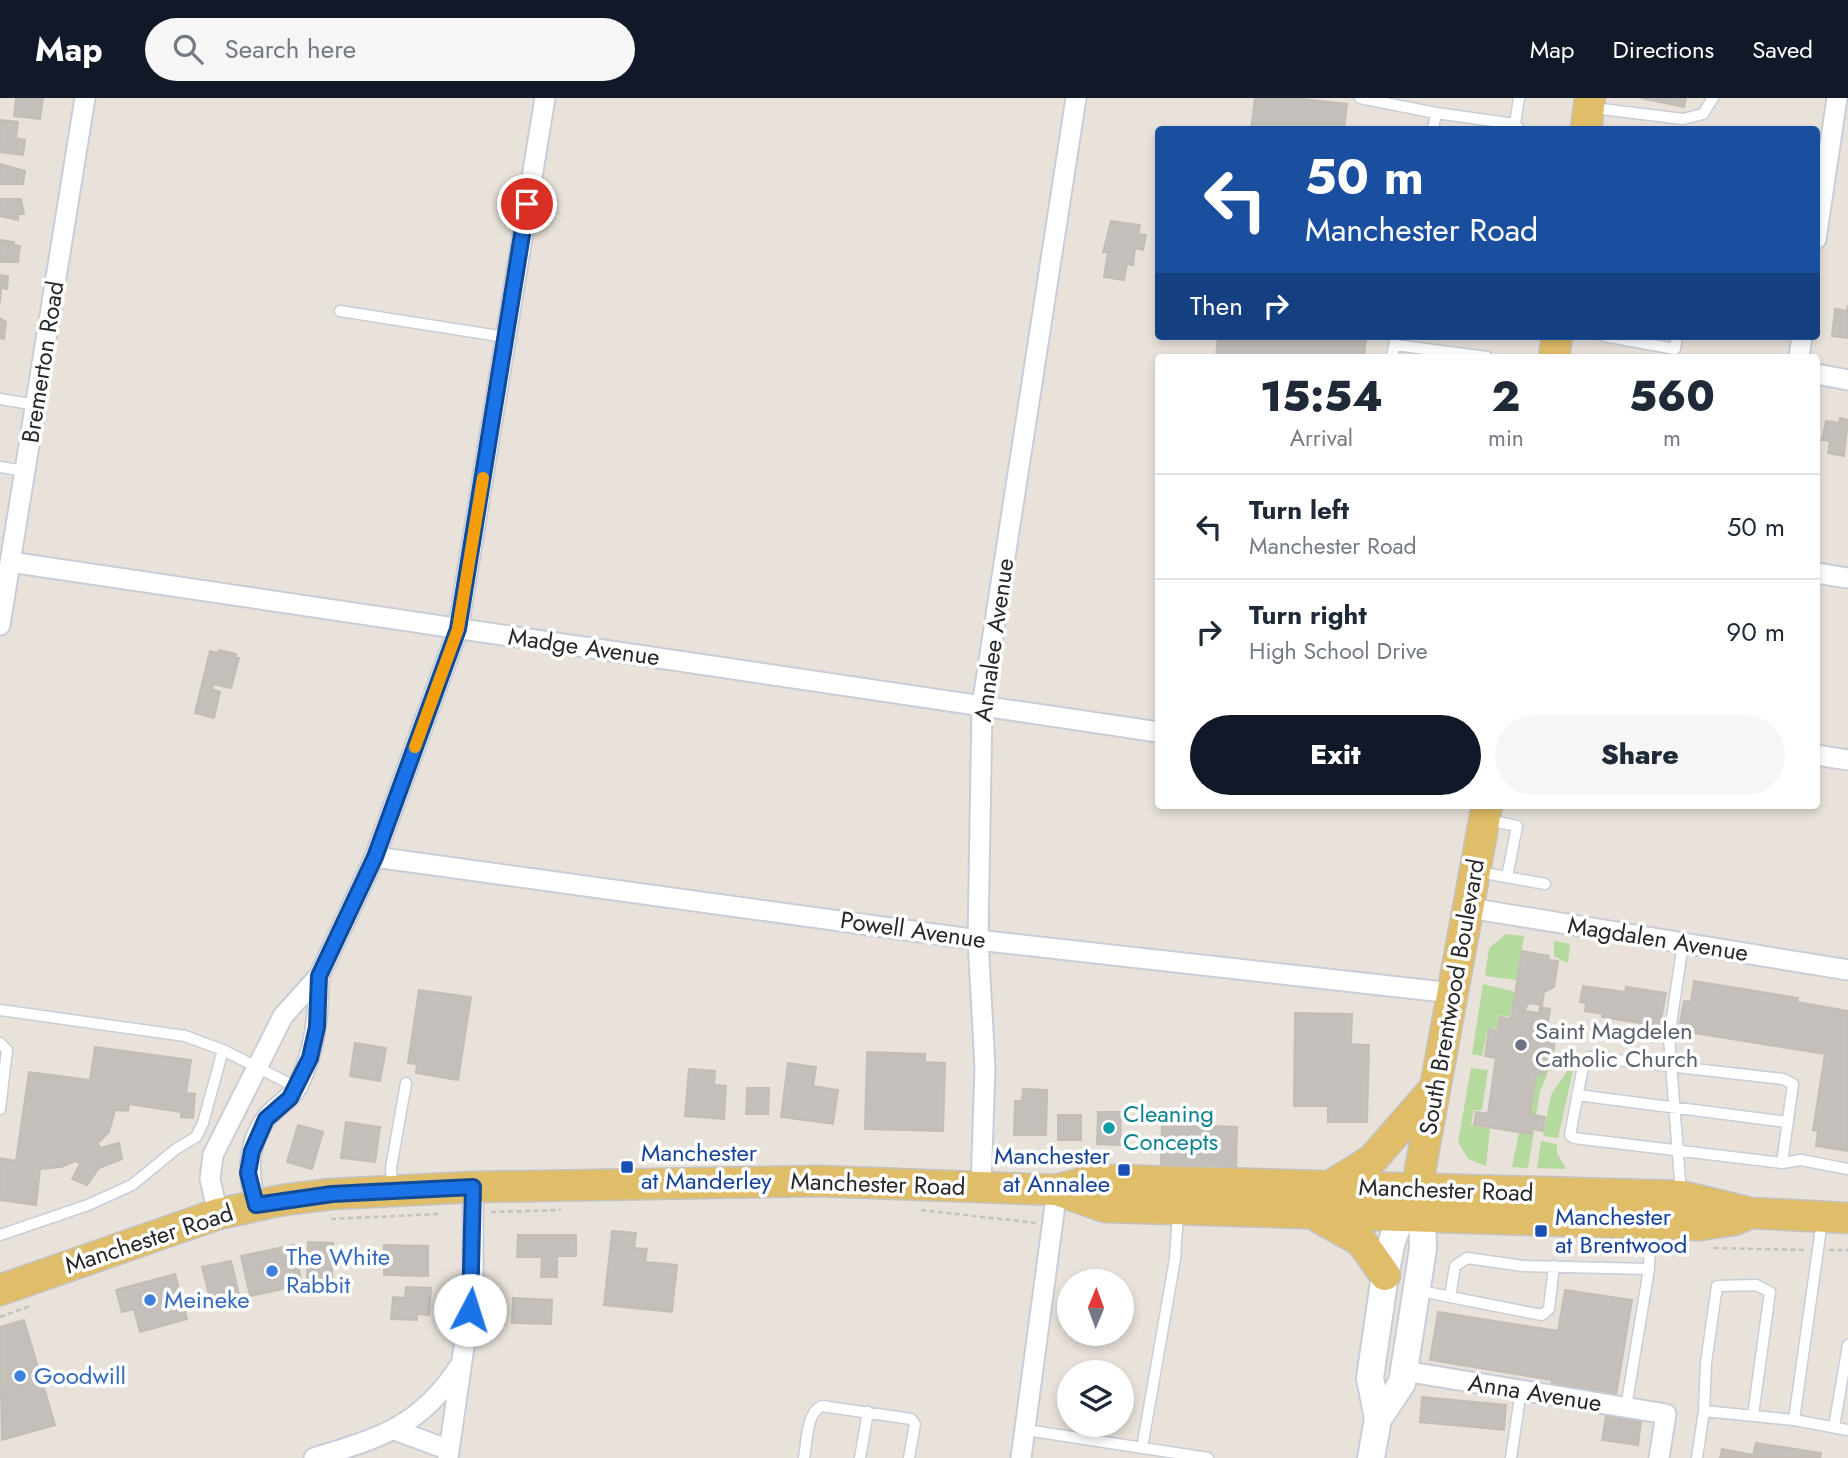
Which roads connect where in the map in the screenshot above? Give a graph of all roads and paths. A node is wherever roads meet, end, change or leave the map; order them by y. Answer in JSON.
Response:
{"nodes":[{"id":1,"x":85,"y":98,"type":"edge"},
{"id":2,"x":545,"y":98,"type":"edge"},
{"id":3,"x":1076,"y":98,"type":"edge"},
{"id":4,"x":1360,"y":98,"type":"edge"},
{"id":5,"x":1519,"y":98,"type":"edge"},
{"id":6,"x":1713,"y":98,"type":"edge"},
{"id":7,"x":1837,"y":98,"type":"edge"},
{"id":8,"x":1588,"y":112,"type":"edge"},
{"id":9,"x":1436,"y":113,"type":"junction"},
{"id":10,"x":1484,"y":125,"type":"edge"},
{"id":11,"x":1434,"y":126,"type":"edge"},
{"id":12,"x":1518,"y":126,"type":"edge"},
{"id":13,"x":1838,"y":159,"type":"edge"},
{"id":14,"x":1820,"y":224,"type":"edge"},
{"id":15,"x":340,"y":311,"type":"dead end"},
{"id":16,"x":505,"y":337,"type":"junction"},
{"id":17,"x":1396,"y":340,"type":"edge"},
{"id":18,"x":1626,"y":340,"type":"edge"},
{"id":19,"x":1676,"y":340,"type":"edge"},
{"id":20,"x":1471,"y":354,"type":"edge"},
{"id":21,"x":1820,"y":375,"type":"edge"},
{"id":22,"x":1848,"y":380,"type":"edge"},
{"id":23,"x":0,"y":399,"type":"edge"},
{"id":24,"x":36,"y":405,"type":"junction"},
{"id":25,"x":0,"y":467,"type":"edge"},
{"id":26,"x":25,"y":471,"type":"junction"},
{"id":27,"x":10,"y":562,"type":"junction"},
{"id":28,"x":1820,"y":574,"type":"edge"},
{"id":29,"x":1848,"y":578,"type":"edge"},
{"id":30,"x":0,"y":625,"type":"edge"},
{"id":31,"x":458,"y":629,"type":"junction"},
{"id":32,"x":982,"y":706,"type":"junction"},
{"id":33,"x":1155,"y":732,"type":"edge"},
{"id":34,"x":1820,"y":756,"type":"edge"},
{"id":35,"x":1848,"y":760,"type":"edge"},
{"id":36,"x":1486,"y":812,"type":"edge"},
{"id":37,"x":375,"y":857,"type":"junction"},
{"id":38,"x":1475,"y":871,"type":"junction"},
{"id":39,"x":1507,"y":877,"type":"junction"},
{"id":40,"x":1545,"y":884,"type":"dead end"},
{"id":41,"x":1469,"y":908,"type":"junction"},
{"id":42,"x":978,"y":940,"type":"junction"},
{"id":43,"x":1683,"y":943,"type":"junction"},
{"id":44,"x":1848,"y":970,"type":"edge"},
{"id":45,"x":319,"y":976,"type":"junction"},
{"id":46,"x":1451,"y":993,"type":"junction"},
{"id":47,"x":0,"y":1010,"type":"edge"},
{"id":48,"x":0,"y":1042,"type":"edge"},
{"id":49,"x":223,"y":1050,"type":"junction"},
{"id":50,"x":1671,"y":1066,"type":"junction"},
{"id":51,"x":258,"y":1070,"type":"junction"},
{"id":52,"x":406,"y":1083,"type":"dead end"},
{"id":53,"x":296,"y":1087,"type":"junction"},
{"id":54,"x":1436,"y":1087,"type":"junction"},
{"id":55,"x":1577,"y":1096,"type":"junction"},
{"id":56,"x":1675,"y":1107,"type":"junction"},
{"id":57,"x":0,"y":1109,"type":"edge"},
{"id":58,"x":1787,"y":1122,"type":"junction"},
{"id":59,"x":1679,"y":1152,"type":"junction"},
{"id":60,"x":1782,"y":1163,"type":"junction"},
{"id":61,"x":1848,"y":1169,"type":"edge"},
{"id":62,"x":981,"y":1187,"type":"junction"},
{"id":63,"x":1329,"y":1187,"type":"junction"},
{"id":64,"x":1417,"y":1189,"type":"junction"},
{"id":65,"x":1057,"y":1190,"type":"junction"},
{"id":66,"x":392,"y":1191,"type":"junction"},
{"id":67,"x":1681,"y":1196,"type":"junction"},
{"id":68,"x":481,"y":1200,"type":"junction"},
{"id":69,"x":256,"y":1205,"type":"junction"},
{"id":70,"x":568,"y":1209,"type":"dead end"},
{"id":71,"x":913,"y":1209,"type":"dead end"},
{"id":72,"x":1178,"y":1209,"type":"junction"},
{"id":73,"x":443,"y":1213,"type":"dead end"},
{"id":74,"x":1751,"y":1213,"type":"junction"},
{"id":75,"x":218,"y":1214,"type":"junction"},
{"id":76,"x":1314,"y":1215,"type":"junction"},
{"id":77,"x":1835,"y":1217,"type":"edge"},
{"id":78,"x":1412,"y":1218,"type":"junction"},
{"id":79,"x":330,"y":1219,"type":"dead end"},
{"id":80,"x":1035,"y":1223,"type":"dead end"},
{"id":81,"x":1650,"y":1224,"type":"junction"},
{"id":82,"x":0,"y":1235,"type":"edge"},
{"id":83,"x":1554,"y":1266,"type":"junction"},
{"id":84,"x":1649,"y":1269,"type":"junction"},
{"id":85,"x":1385,"y":1275,"type":"junction"},
{"id":86,"x":0,"y":1290,"type":"edge"},
{"id":87,"x":1417,"y":1290,"type":"junction"},
{"id":88,"x":1450,"y":1297,"type":"junction"},
{"id":89,"x":36,"y":1304,"type":"dead end"},
{"id":90,"x":0,"y":1317,"type":"edge"},
{"id":91,"x":1848,"y":1345,"type":"edge"},
{"id":92,"x":463,"y":1360,"type":"junction"},
{"id":93,"x":1404,"y":1371,"type":"junction"},
{"id":94,"x":1521,"y":1391,"type":"junction"},
{"id":95,"x":1626,"y":1408,"type":"junction"},
{"id":96,"x":1704,"y":1411,"type":"junction"},
{"id":97,"x":868,"y":1412,"type":"junction"},
{"id":98,"x":1753,"y":1415,"type":"junction"},
{"id":99,"x":1378,"y":1419,"type":"junction"},
{"id":100,"x":1794,"y":1420,"type":"junction"},
{"id":101,"x":1834,"y":1427,"type":"junction"},
{"id":102,"x":395,"y":1430,"type":"junction"},
{"id":103,"x":1026,"y":1430,"type":"junction"},
{"id":104,"x":1848,"y":1430,"type":"edge"},
{"id":105,"x":1142,"y":1448,"type":"junction"},
{"id":106,"x":448,"y":1454,"type":"edge"},
{"id":107,"x":314,"y":1458,"type":"edge"},
{"id":108,"x":804,"y":1458,"type":"edge"},
{"id":109,"x":859,"y":1458,"type":"edge"},
{"id":110,"x":909,"y":1458,"type":"edge"},
{"id":111,"x":1021,"y":1458,"type":"edge"},
{"id":112,"x":1208,"y":1458,"type":"edge"},
{"id":113,"x":1371,"y":1458,"type":"edge"},
{"id":114,"x":1511,"y":1458,"type":"edge"},
{"id":115,"x":1659,"y":1458,"type":"edge"},
{"id":116,"x":1697,"y":1458,"type":"edge"}],
"edges":[{"from":1,"to":24,"type":"street","name":"Bremerton Road"},
{"from":2,"to":16,"type":"street"},
{"from":3,"to":32,"type":"street","name":"Annalee Avenue"},
{"from":4,"to":9,"type":"lane"},
{"from":5,"to":12,"type":"lane"},
{"from":6,"to":8,"type":"lane"},
{"from":7,"to":13,"type":"street"},
{"from":9,"to":10,"type":"lane"},
{"from":9,"to":11,"type":"lane"},
{"from":13,"to":14,"type":"street"},
{"from":15,"to":16,"type":"lane"},
{"from":16,"to":31,"type":"street"},
{"from":17,"to":20,"type":"lane"},
{"from":18,"to":19,"type":"lane"},
{"from":21,"to":22,"type":"street"},
{"from":23,"to":24,"type":"lane"},
{"from":24,"to":26,"type":"street","name":"Bremerton Road"},
{"from":25,"to":26,"type":"lane"},
{"from":26,"to":27,"type":"street","name":"Bremerton Road"},
{"from":27,"to":30,"type":"street","name":"Bremerton Road"},
{"from":27,"to":31,"type":"street","name":"Madge Avenue"},
{"from":28,"to":29,"type":"street"},
{"from":31,"to":32,"type":"street","name":"Madge Avenue"},
{"from":31,"to":37,"type":"street"},
{"from":32,"to":33,"type":"street","name":"Madge Avenue"},
{"from":32,"to":42,"type":"street","name":"Annalee Avenue"},
{"from":34,"to":35,"type":"street"},
{"from":36,"to":38,"type":"main road","name":"South Brentwood Boulevard"},
{"from":36,"to":39,"type":"lane"},
{"from":37,"to":42,"type":"street","name":"Powell Avenue"},
{"from":37,"to":45,"type":"street"},
{"from":38,"to":39,"type":"lane"},
{"from":38,"to":41,"type":"main road","name":"South Brentwood Boulevard"},
{"from":39,"to":40,"type":"lane"},
{"from":41,"to":43,"type":"street","name":"Magdalen Avenue"},
{"from":41,"to":46,"type":"main road","name":"South Brentwood Boulevard"},
{"from":42,"to":46,"type":"street","name":"Powell Avenue"},
{"from":42,"to":62,"type":"street","name":"Annalee Avenue"},
{"from":43,"to":44,"type":"street","name":"Magdalen Avenue"},
{"from":43,"to":50,"type":"lane"},
{"from":45,"to":51,"type":"street"},
{"from":45,"to":53,"type":"street"},
{"from":46,"to":54,"type":"main road","name":"South Brentwood Boulevard"},
{"from":47,"to":49,"type":"lane"},
{"from":48,"to":57,"type":"lane"},
{"from":49,"to":51,"type":"lane"},
{"from":49,"to":82,"type":"lane"},
{"from":50,"to":55,"type":"lane"},
{"from":50,"to":56,"type":"lane"},
{"from":50,"to":58,"type":"lane"},
{"from":51,"to":53,"type":"lane"},
{"from":51,"to":75,"type":"street"},
{"from":52,"to":66,"type":"lane"},
{"from":53,"to":69,"type":"street"},
{"from":54,"to":63,"type":"main road"},
{"from":54,"to":64,"type":"main road","name":"South Brentwood Boulevard"},
{"from":55,"to":56,"type":"lane"},
{"from":55,"to":59,"type":"lane"},
{"from":56,"to":58,"type":"lane"},
{"from":56,"to":59,"type":"lane"},
{"from":58,"to":60,"type":"lane"},
{"from":59,"to":60,"type":"lane"},
{"from":59,"to":67,"type":"lane"},
{"from":60,"to":61,"type":"lane"},
{"from":62,"to":65,"type":"main road","name":"Manchester Road"},
{"from":62,"to":68,"type":"main road","name":"Manchester Road"},
{"from":63,"to":64,"type":"main road","name":"Manchester Road"},
{"from":63,"to":65,"type":"main road","name":"Manchester Road"},
{"from":64,"to":67,"type":"main road","name":"Manchester Road"},
{"from":64,"to":78,"type":"main road","name":"South Brentwood Boulevard"},
{"from":65,"to":72,"type":"main road","name":"Manchester Road"},
{"from":65,"to":103,"type":"street"},
{"from":66,"to":68,"type":"main road","name":"Manchester Road"},
{"from":66,"to":69,"type":"main road","name":"Manchester Road"},
{"from":67,"to":74,"type":"main road","name":"Manchester Road"},
{"from":68,"to":70,"type":"path"},
{"from":68,"to":92,"type":"street"},
{"from":69,"to":75,"type":"main road","name":"Manchester Road"},
{"from":71,"to":80,"type":"path"},
{"from":72,"to":76,"type":"main road","name":"Manchester Road"},
{"from":72,"to":105,"type":"lane"},
{"from":73,"to":79,"type":"path"},
{"from":74,"to":77,"type":"main road","name":"Manchester Road"},
{"from":74,"to":81,"type":"main road","name":"Manchester Road"},
{"from":75,"to":86,"type":"main road","name":"Manchester Road"},
{"from":76,"to":78,"type":"main road","name":"Manchester Road"},
{"from":76,"to":85,"type":"main road"},
{"from":77,"to":100,"type":"lane"},
{"from":78,"to":81,"type":"main road","name":"Manchester Road"},
{"from":78,"to":85,"type":"main road","name":"South Brentwood Boulevard"},
{"from":78,"to":87,"type":"main road","name":"South Brentwood Boulevard"},
{"from":81,"to":84,"type":"lane"},
{"from":83,"to":84,"type":"lane"},
{"from":83,"to":88,"type":"lane"},
{"from":83,"to":88,"type":"lane"},
{"from":84,"to":95,"type":"lane"},
{"from":85,"to":99,"type":"main road","name":"South Brentwood Boulevard"},
{"from":87,"to":88,"type":"lane"},
{"from":87,"to":93,"type":"main road","name":"South Brentwood Boulevard"},
{"from":89,"to":90,"type":"path"},
{"from":91,"to":101,"type":"lane"},
{"from":92,"to":102,"type":"street"},
{"from":92,"to":106,"type":"street"},
{"from":93,"to":94,"type":"street","name":"Anna Avenue"},
{"from":93,"to":99,"type":"main road","name":"South Brentwood Boulevard"},
{"from":94,"to":95,"type":"street","name":"Anna Avenue"},
{"from":94,"to":114,"type":"lane"},
{"from":95,"to":115,"type":"street","name":"Anna Avenue"},
{"from":96,"to":98,"type":"lane"},
{"from":96,"to":98,"type":"lane"},
{"from":96,"to":116,"type":"lane"},
{"from":97,"to":108,"type":"lane"},
{"from":97,"to":109,"type":"lane"},
{"from":97,"to":110,"type":"lane"},
{"from":98,"to":100,"type":"lane"},
{"from":99,"to":113,"type":"main road","name":"South Brentwood Boulevard"},
{"from":100,"to":101,"type":"lane"},
{"from":101,"to":104,"type":"lane"},
{"from":102,"to":106,"type":"street"},
{"from":102,"to":107,"type":"street"},
{"from":103,"to":105,"type":"lane"},
{"from":103,"to":111,"type":"street"},
{"from":105,"to":112,"type":"lane"}]}
